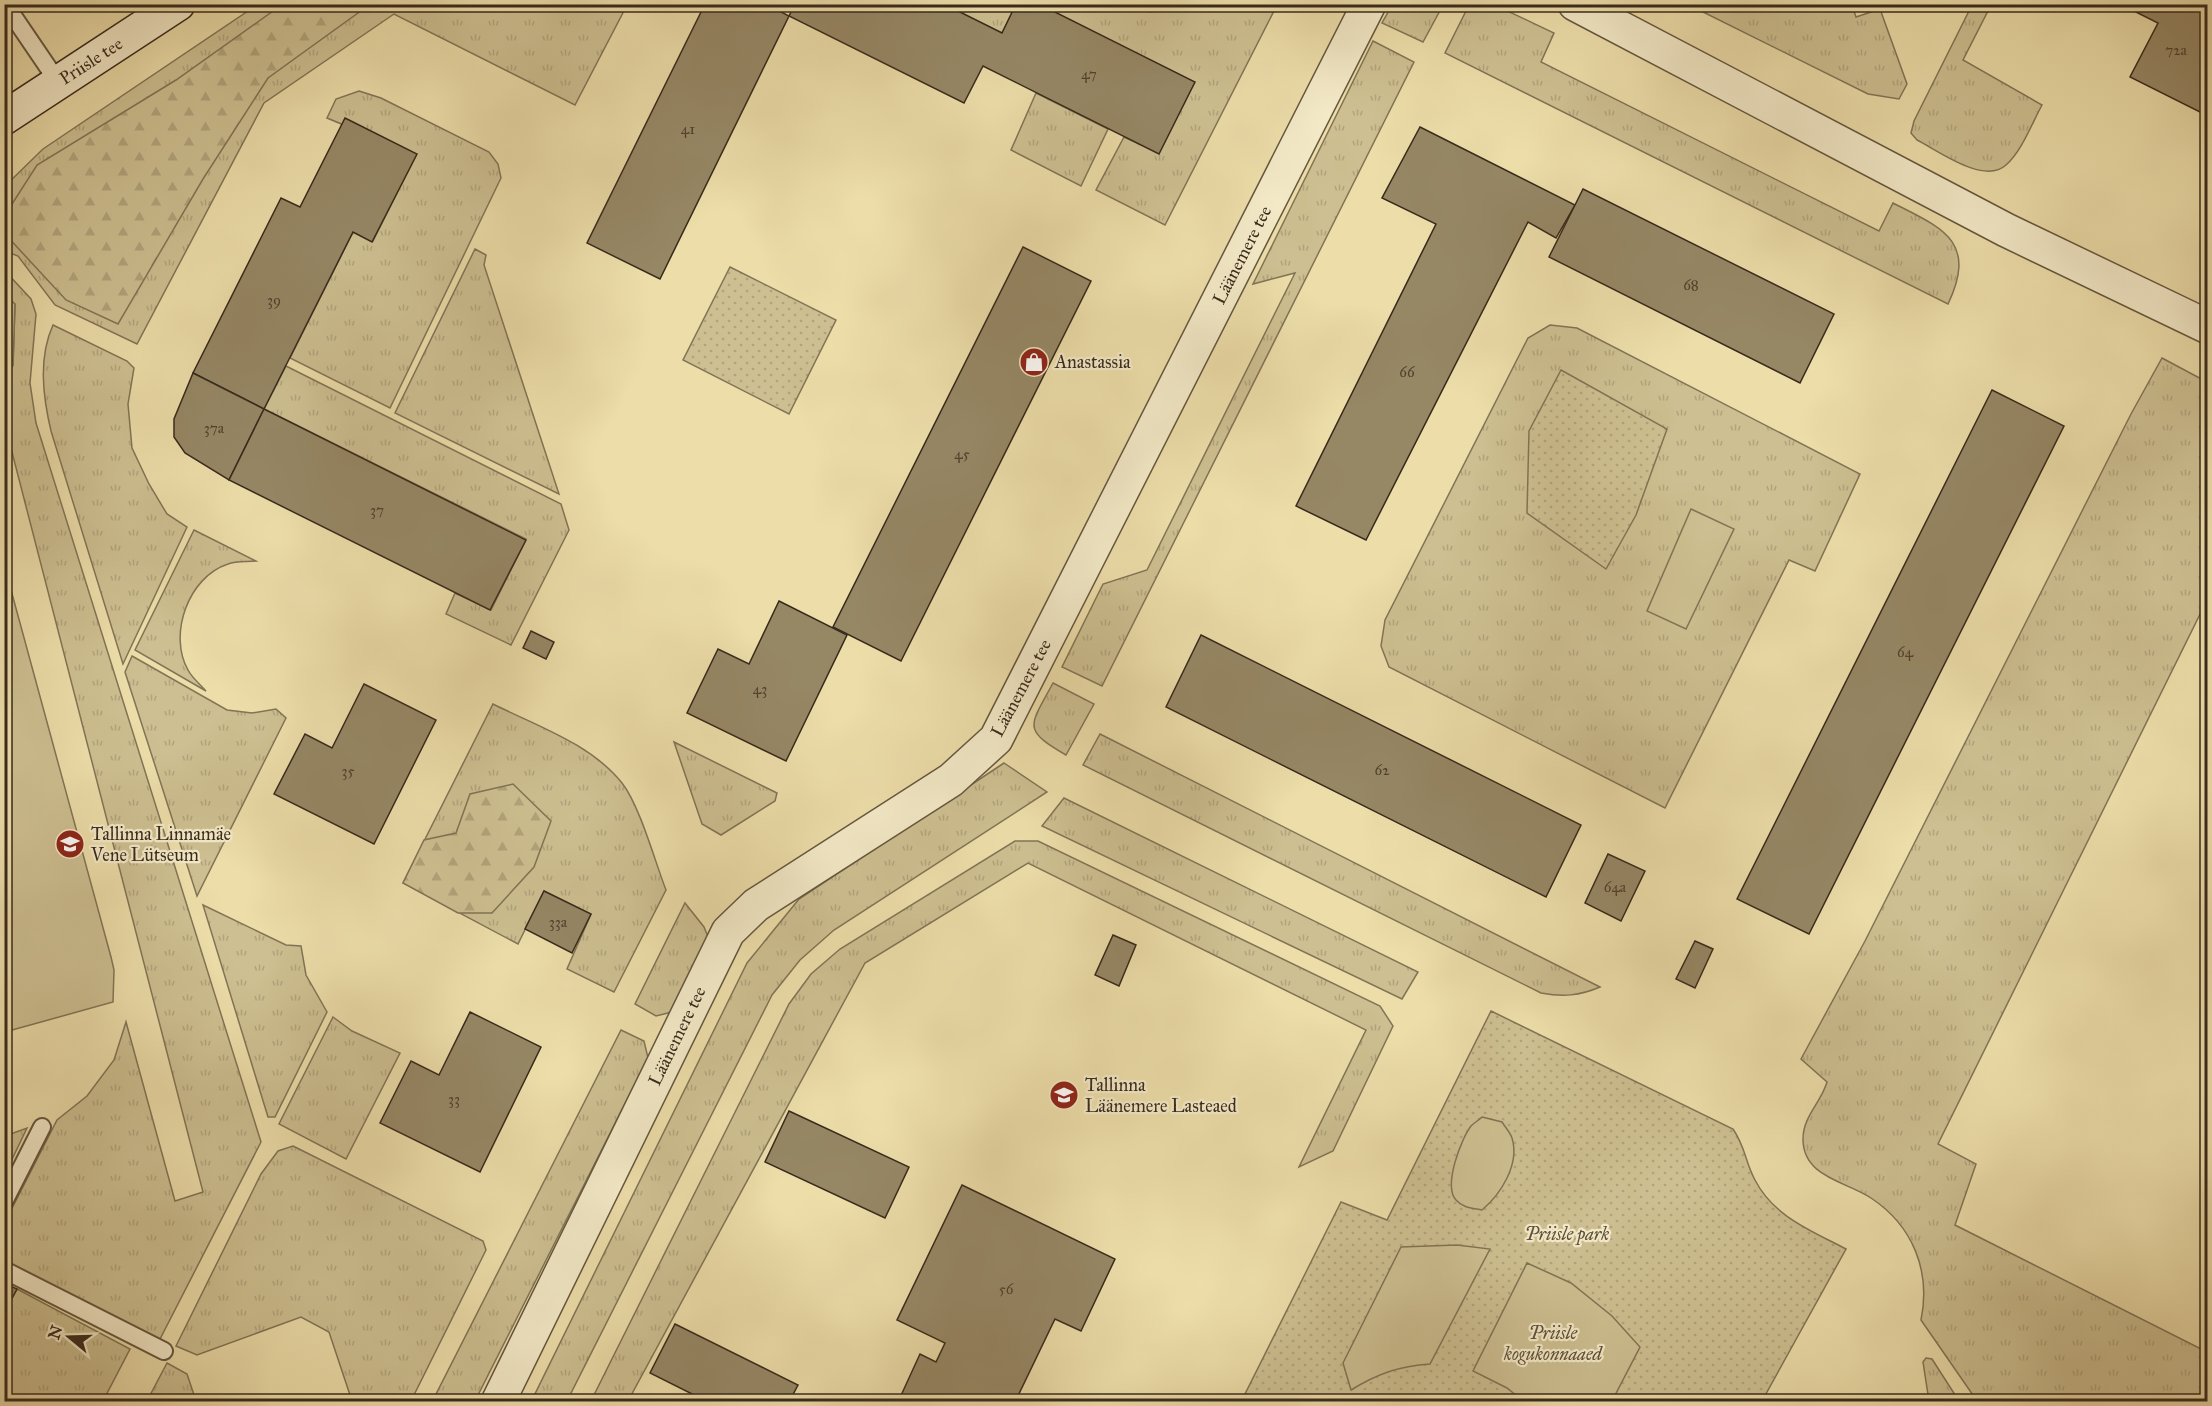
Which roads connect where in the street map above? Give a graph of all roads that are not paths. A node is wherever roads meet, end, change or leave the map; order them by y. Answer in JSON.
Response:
{"nodes":[{"id":1,"x":5,"y":4,"type":"edge"},
{"id":2,"x":178,"y":4,"type":"edge"},
{"id":3,"x":1369,"y":4,"type":"edge"},
{"id":4,"x":1575,"y":4,"type":"edge"},
{"id":5,"x":58,"y":82,"type":"junction"},
{"id":6,"x":4,"y":118,"type":"edge"},
{"id":7,"x":2208,"y":327,"type":"edge"},
{"id":8,"x":42,"y":1127,"type":"dead end"},
{"id":9,"x":4,"y":1202,"type":"edge"},
{"id":10,"x":4,"y":1270,"type":"edge"},
{"id":11,"x":164,"y":1351,"type":"dead end"},
{"id":12,"x":498,"y":1401,"type":"edge"}],
"edges":[{"from":1,"to":5,"type":"lane"},
{"from":2,"to":5,"type":"street","name":"Priisle tee"},
{"from":3,"to":12,"type":"street","name":"Läänemere tee"},
{"from":4,"to":7,"type":"street"},
{"from":5,"to":6,"type":"street","name":"Priisle tee"},
{"from":8,"to":9,"type":"lane"},
{"from":10,"to":11,"type":"lane"}]}
